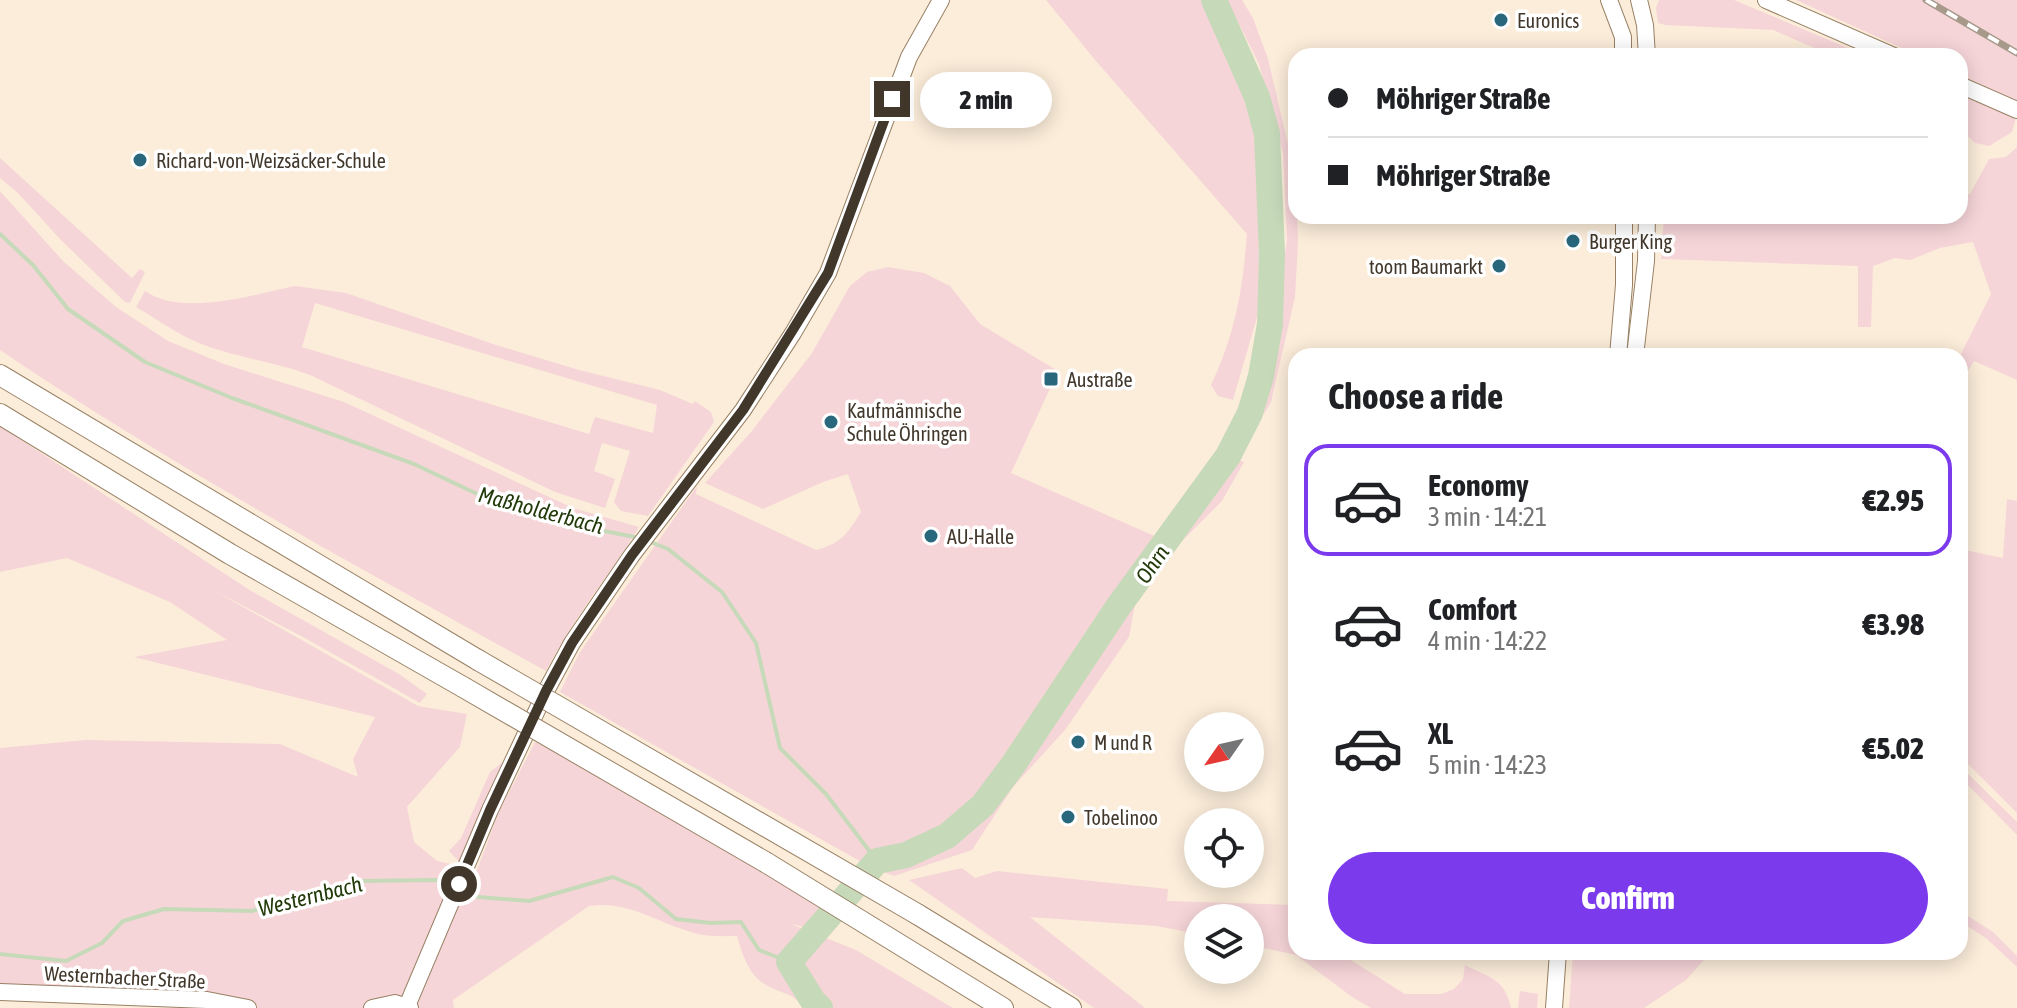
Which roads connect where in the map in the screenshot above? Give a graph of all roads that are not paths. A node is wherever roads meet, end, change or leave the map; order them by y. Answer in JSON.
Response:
{"nodes":[{"id":1,"x":941,"y":0,"type":"edge"},
{"id":2,"x":1632,"y":0,"type":"edge"},
{"id":3,"x":1639,"y":0,"type":"edge"},
{"id":4,"x":1766,"y":0,"type":"edge"},
{"id":5,"x":1612,"y":6,"type":"edge"},
{"id":6,"x":1623,"y":48,"type":"edge"},
{"id":7,"x":1646,"y":48,"type":"edge"},
{"id":8,"x":1876,"y":48,"type":"edge"},
{"id":9,"x":1968,"y":89,"type":"edge"},
{"id":10,"x":2017,"y":110,"type":"edge"},
{"id":11,"x":1624,"y":224,"type":"edge"},
{"id":12,"x":1647,"y":224,"type":"edge"},
{"id":13,"x":1619,"y":348,"type":"edge"},
{"id":14,"x":1636,"y":348,"type":"edge"},
{"id":15,"x":0,"y":375,"type":"edge"},
{"id":16,"x":0,"y":414,"type":"edge"},
{"id":17,"x":1557,"y":960,"type":"edge"},
{"id":18,"x":0,"y":992,"type":"edge"},
{"id":19,"x":409,"y":1007,"type":"edge"},
{"id":20,"x":248,"y":1008,"type":"edge"},
{"id":21,"x":372,"y":1008,"type":"edge"},
{"id":22,"x":1003,"y":1008,"type":"edge"},
{"id":23,"x":1071,"y":1008,"type":"edge"},
{"id":24,"x":1554,"y":1008,"type":"edge"}],
"edges":[{"from":1,"to":19,"type":"street"},
{"from":2,"to":5,"type":"street"},
{"from":3,"to":7,"type":"street"},
{"from":4,"to":8,"type":"street"},
{"from":5,"to":6,"type":"street"},
{"from":9,"to":10,"type":"street"},
{"from":11,"to":13,"type":"street"},
{"from":12,"to":14,"type":"street"},
{"from":15,"to":23,"type":"highway","bridge":true},
{"from":16,"to":22,"type":"highway","bridge":true},
{"from":17,"to":24,"type":"street"},
{"from":18,"to":20,"type":"street","name":"Westernbacher Straße"},
{"from":19,"to":21,"type":"street"}]}
